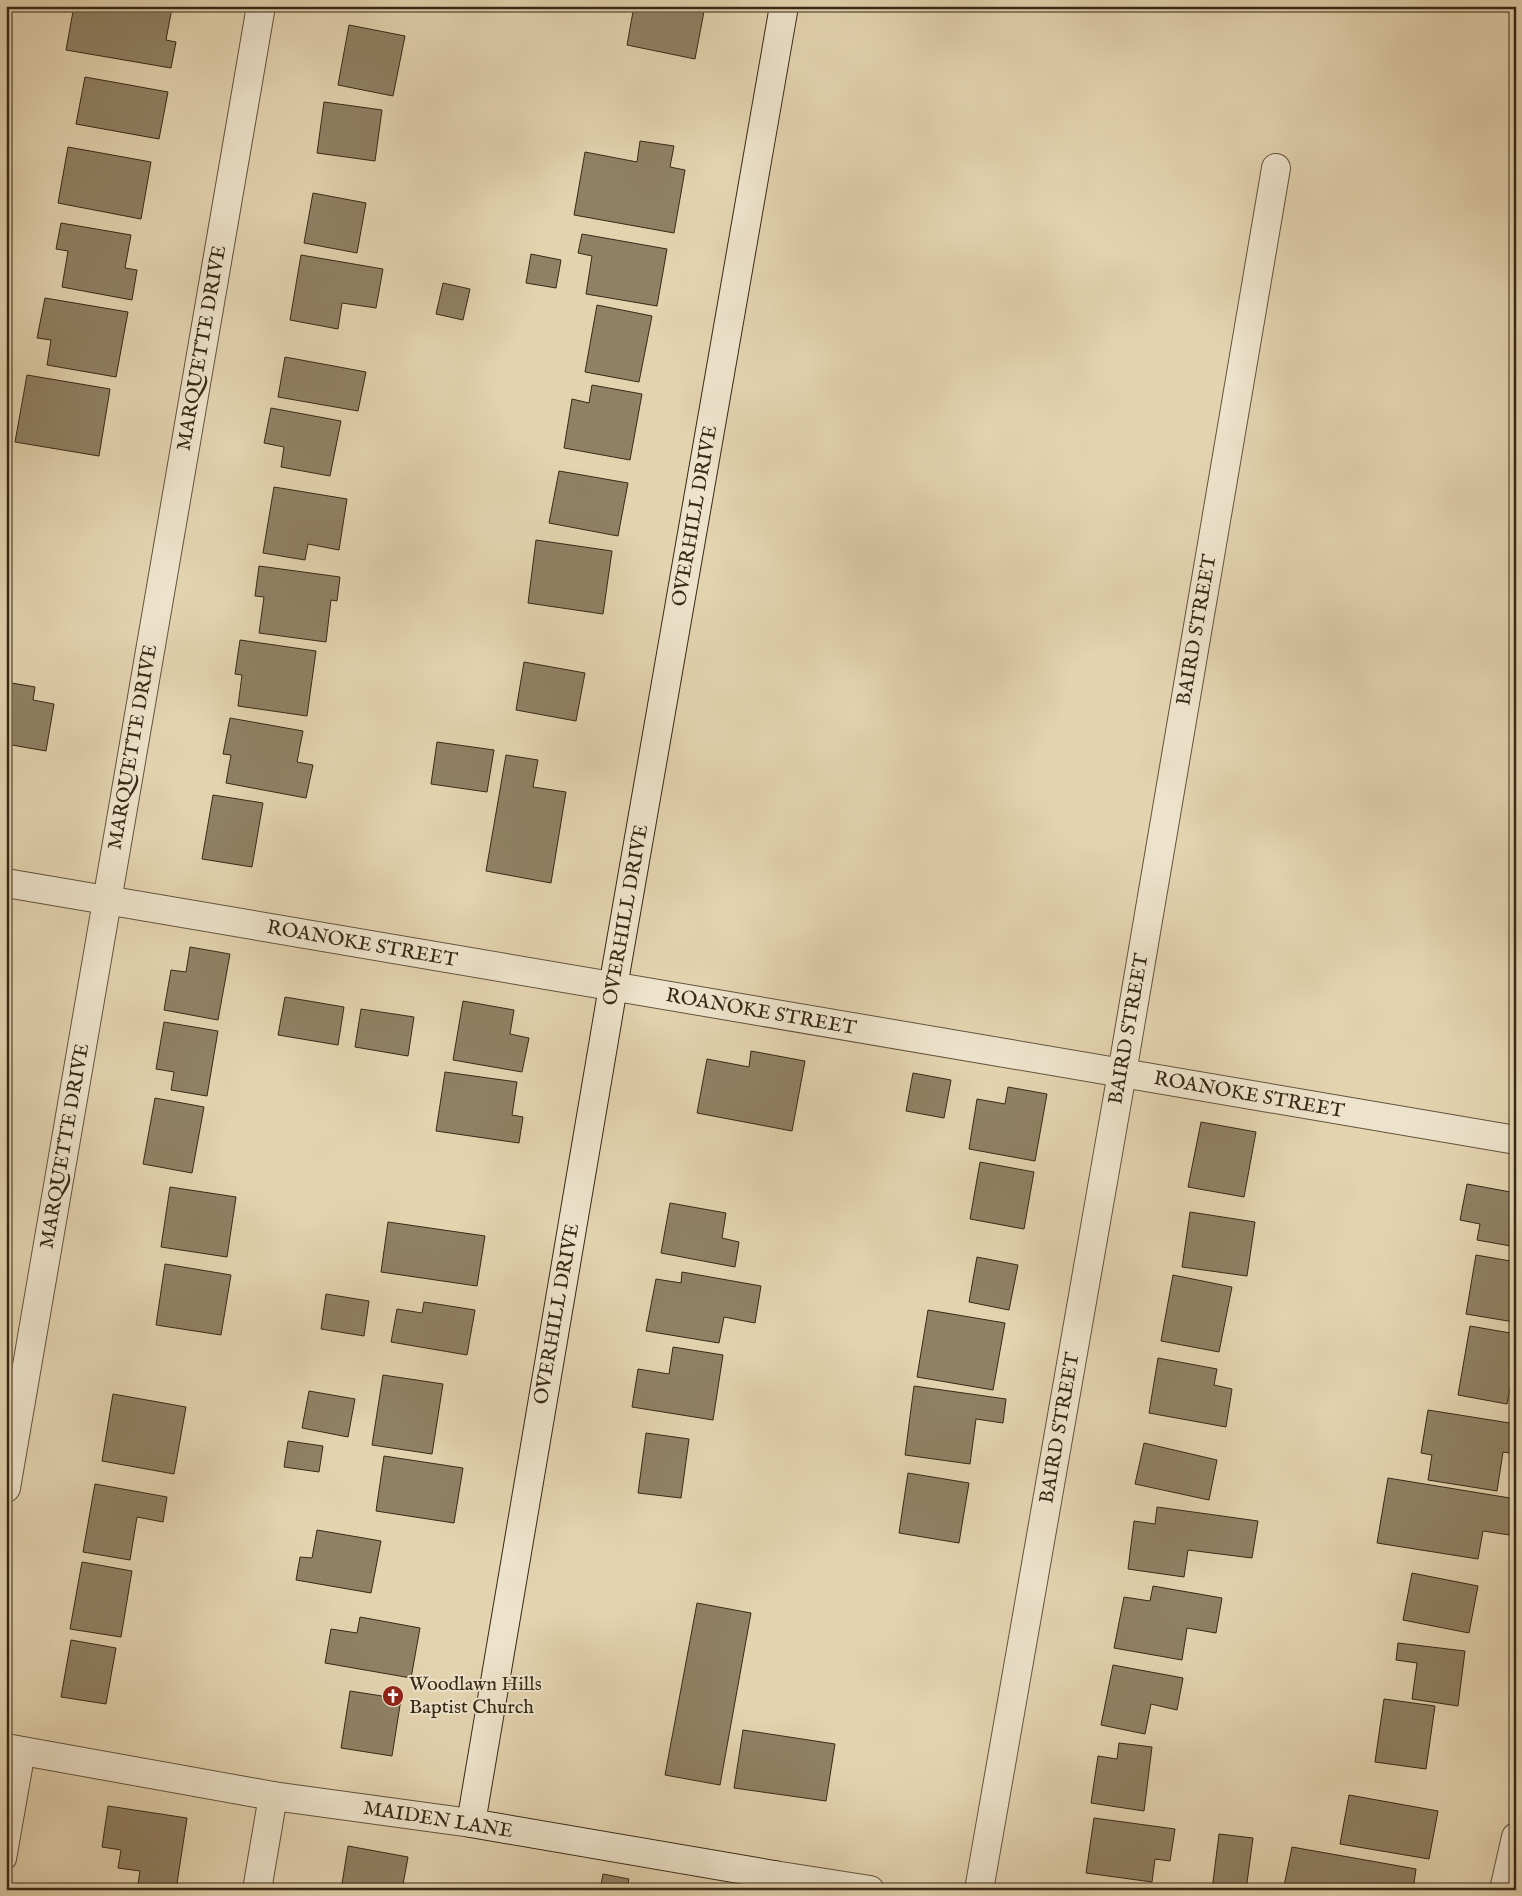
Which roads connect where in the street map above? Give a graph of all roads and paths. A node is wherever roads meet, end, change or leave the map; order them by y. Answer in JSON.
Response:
{"nodes":[{"id":1,"x":261,"y":6,"type":"edge"},
{"id":2,"x":784,"y":6,"type":"edge"},
{"id":3,"x":1276,"y":168,"type":"dead end"},
{"id":4,"x":6,"y":884,"type":"edge"},
{"id":5,"x":107,"y":901,"type":"junction"},
{"id":6,"x":613,"y":987,"type":"junction"},
{"id":7,"x":1122,"y":1073,"type":"junction"},
{"id":8,"x":1516,"y":1140,"type":"edge"},
{"id":9,"x":6,"y":1488,"type":"edge"},
{"id":10,"x":15,"y":1750,"type":"edge"},
{"id":11,"x":273,"y":1796,"type":"junction"},
{"id":12,"x":471,"y":1823,"type":"junction"},
{"id":13,"x":1516,"y":1837,"type":"edge"},
{"id":14,"x":6,"y":1859,"type":"edge"},
{"id":15,"x":773,"y":1882,"type":"edge"},
{"id":16,"x":257,"y":1890,"type":"edge"},
{"id":17,"x":870,"y":1890,"type":"edge"},
{"id":18,"x":979,"y":1890,"type":"edge"},
{"id":19,"x":1504,"y":1890,"type":"edge"}],
"edges":[{"from":1,"to":5,"type":"street","name":"MARQUETTE DRIVE"},
{"from":2,"to":6,"type":"street","name":"OVERHILL DRIVE"},
{"from":3,"to":7,"type":"street","name":"BAIRD STREET"},
{"from":4,"to":5,"type":"street","name":"ROANOKE STREET"},
{"from":5,"to":6,"type":"street","name":"ROANOKE STREET"},
{"from":5,"to":9,"type":"street","name":"MARQUETTE DRIVE"},
{"from":6,"to":7,"type":"street","name":"ROANOKE STREET"},
{"from":6,"to":12,"type":"street","name":"OVERHILL DRIVE"},
{"from":7,"to":8,"type":"street","name":"ROANOKE STREET"},
{"from":7,"to":18,"type":"street","name":"BAIRD STREET"},
{"from":10,"to":11,"type":"street","name":"MAIDEN LANE"},
{"from":10,"to":14,"type":"lane"},
{"from":11,"to":12,"type":"street","name":"MAIDEN LANE"},
{"from":11,"to":16,"type":"street"},
{"from":12,"to":15,"type":"street","name":"MAIDEN LANE"},
{"from":13,"to":19,"type":"street"},
{"from":15,"to":17,"type":"street","name":"MAIDEN LANE"}]}
